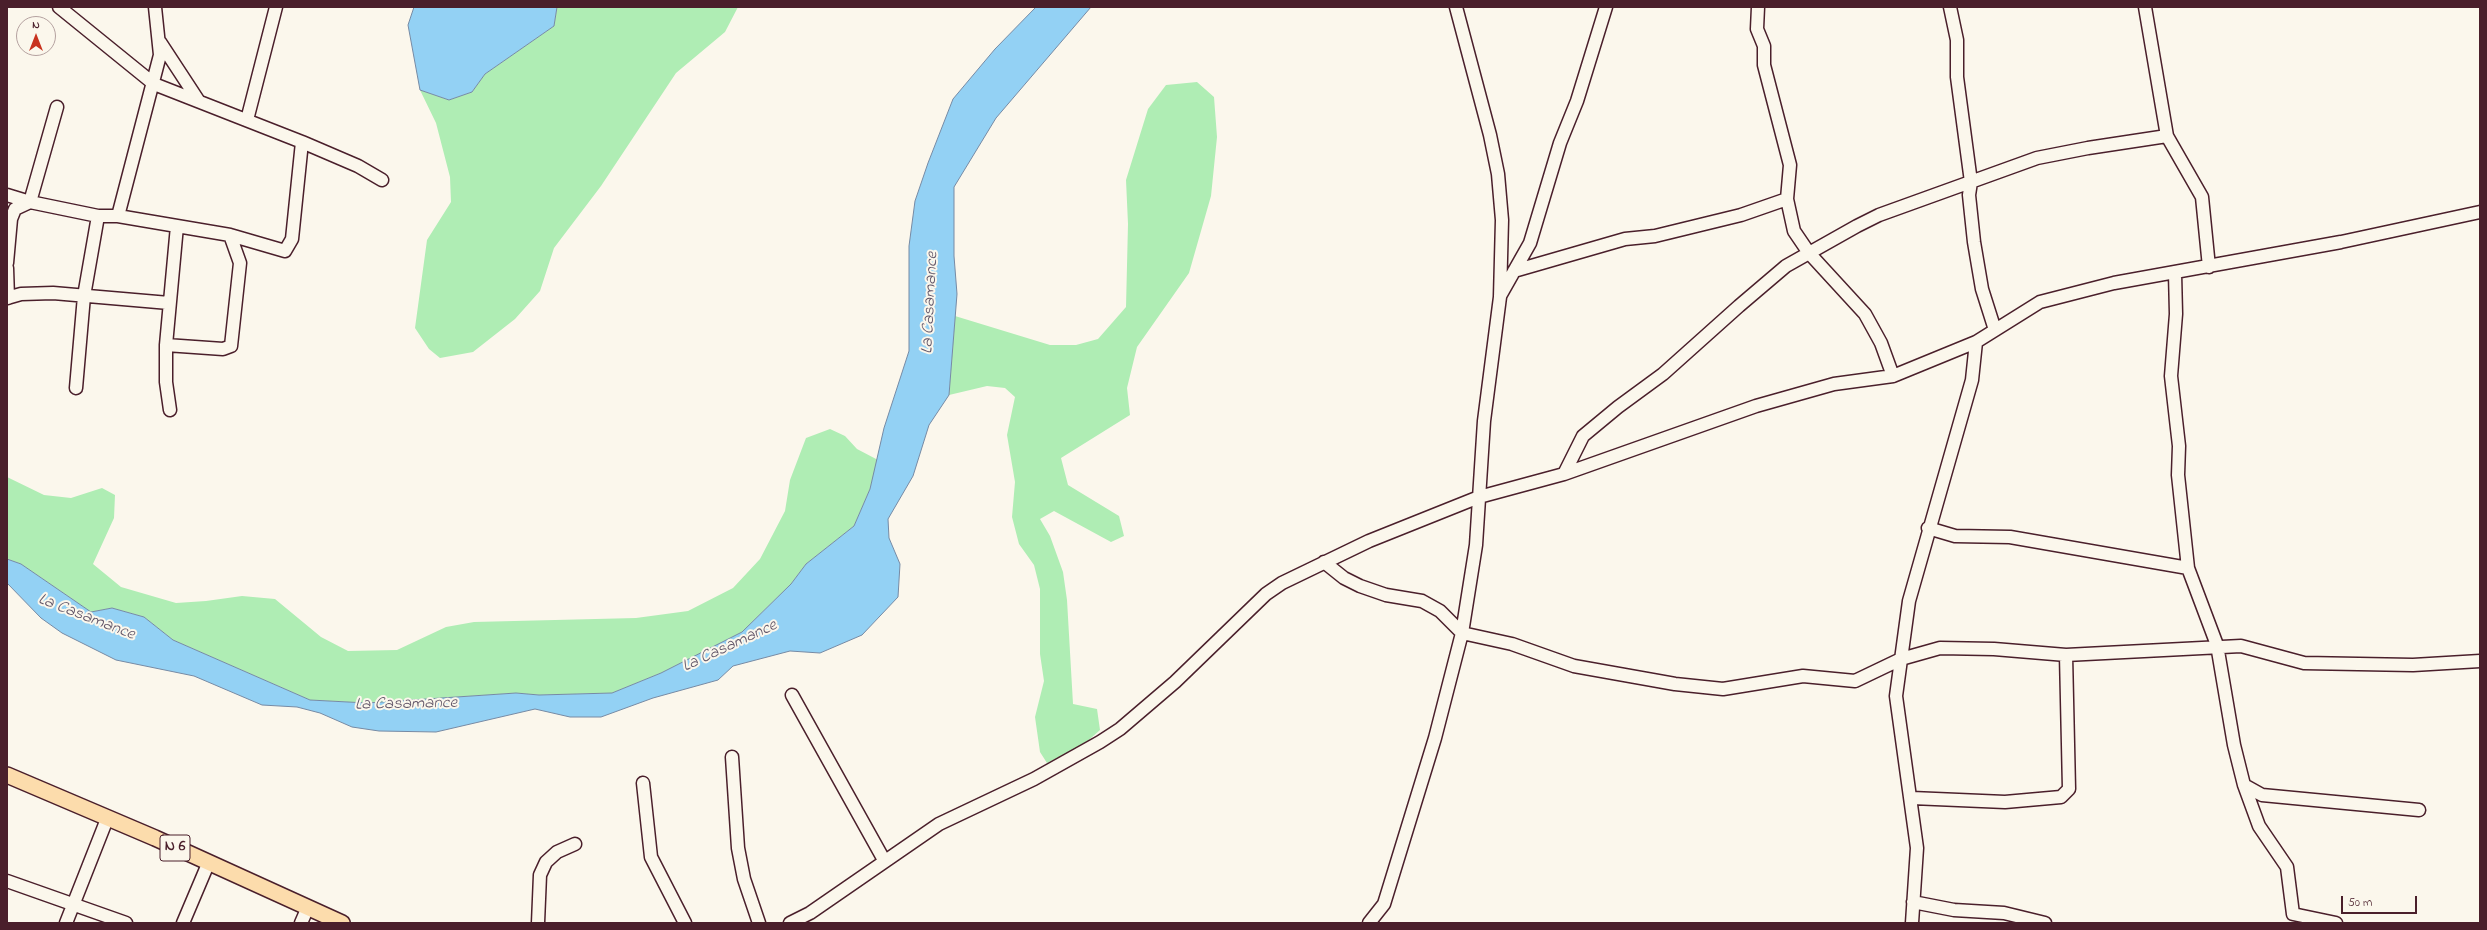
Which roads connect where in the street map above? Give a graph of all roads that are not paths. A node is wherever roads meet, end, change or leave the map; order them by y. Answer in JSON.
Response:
{"nodes":[{"id":1,"x":59,"y":7,"type":"edge"},
{"id":2,"x":155,"y":7,"type":"edge"},
{"id":3,"x":276,"y":7,"type":"edge"},
{"id":4,"x":1456,"y":7,"type":"edge"},
{"id":5,"x":1606,"y":7,"type":"edge"},
{"id":6,"x":1758,"y":7,"type":"edge"},
{"id":7,"x":1950,"y":7,"type":"edge"},
{"id":8,"x":2145,"y":7,"type":"edge"},
{"id":9,"x":160,"y":42,"type":"junction"},
{"id":10,"x":154,"y":84,"type":"junction"},
{"id":11,"x":198,"y":100,"type":"junction"},
{"id":12,"x":57,"y":107,"type":"dead end"},
{"id":13,"x":247,"y":120,"type":"junction"},
{"id":14,"x":2167,"y":136,"type":"junction"},
{"id":15,"x":302,"y":142,"type":"junction"},
{"id":16,"x":382,"y":180,"type":"dead end"},
{"id":17,"x":1971,"y":182,"type":"junction"},
{"id":18,"x":7,"y":195,"type":"edge"},
{"id":19,"x":1787,"y":199,"type":"junction"},
{"id":20,"x":30,"y":202,"type":"junction"},
{"id":21,"x":2480,"y":212,"type":"edge"},
{"id":22,"x":98,"y":216,"type":"junction"},
{"id":23,"x":118,"y":216,"type":"junction"},
{"id":24,"x":177,"y":226,"type":"junction"},
{"id":25,"x":230,"y":235,"type":"junction"},
{"id":26,"x":253,"y":242,"type":"junction"},
{"id":27,"x":1809,"y":253,"type":"junction"},
{"id":28,"x":7,"y":263,"type":"edge"},
{"id":29,"x":240,"y":263,"type":"junction"},
{"id":30,"x":2209,"y":267,"type":"junction"},
{"id":31,"x":7,"y":268,"type":"edge"},
{"id":32,"x":1514,"y":271,"type":"junction"},
{"id":33,"x":2174,"y":273,"type":"junction"},
{"id":34,"x":84,"y":296,"type":"junction"},
{"id":35,"x":1500,"y":297,"type":"junction"},
{"id":36,"x":8,"y":298,"type":"edge"},
{"id":37,"x":169,"y":303,"type":"junction"},
{"id":38,"x":1995,"y":330,"type":"junction"},
{"id":39,"x":1976,"y":342,"type":"junction"},
{"id":40,"x":166,"y":345,"type":"junction"},
{"id":41,"x":1893,"y":376,"type":"junction"},
{"id":42,"x":76,"y":388,"type":"dead end"},
{"id":43,"x":170,"y":410,"type":"dead end"},
{"id":44,"x":1564,"y":474,"type":"junction"},
{"id":45,"x":1479,"y":497,"type":"junction"},
{"id":46,"x":1928,"y":528,"type":"junction"},
{"id":47,"x":1324,"y":562,"type":"junction"},
{"id":48,"x":2188,"y":568,"type":"junction"},
{"id":49,"x":1462,"y":633,"type":"junction"},
{"id":50,"x":2217,"y":645,"type":"junction"},
{"id":51,"x":2066,"y":655,"type":"junction"},
{"id":52,"x":1901,"y":659,"type":"junction"},
{"id":53,"x":2480,"y":661,"type":"edge"},
{"id":54,"x":792,"y":695,"type":"dead end"},
{"id":55,"x":732,"y":757,"type":"dead end"},
{"id":56,"x":7,"y":775,"type":"edge"},
{"id":57,"x":643,"y":783,"type":"dead end"},
{"id":58,"x":2244,"y":785,"type":"junction"},
{"id":59,"x":1912,"y":798,"type":"junction"},
{"id":60,"x":2419,"y":810,"type":"dead end"},
{"id":61,"x":108,"y":819,"type":"junction"},
{"id":62,"x":575,"y":844,"type":"dead end"},
{"id":63,"x":884,"y":860,"type":"junction"},
{"id":64,"x":208,"y":864,"type":"junction"},
{"id":65,"x":7,"y":881,"type":"edge"},
{"id":66,"x":1913,"y":902,"type":"junction"},
{"id":67,"x":73,"y":904,"type":"junction"},
{"id":68,"x":308,"y":907,"type":"junction"},
{"id":69,"x":810,"y":918,"type":"edge"},
{"id":70,"x":66,"y":923,"type":"edge"},
{"id":71,"x":126,"y":923,"type":"edge"},
{"id":72,"x":183,"y":923,"type":"edge"},
{"id":73,"x":301,"y":923,"type":"edge"},
{"id":74,"x":342,"y":923,"type":"edge"},
{"id":75,"x":538,"y":923,"type":"edge"},
{"id":76,"x":685,"y":923,"type":"edge"},
{"id":77,"x":759,"y":923,"type":"edge"},
{"id":78,"x":790,"y":923,"type":"edge"},
{"id":79,"x":1369,"y":923,"type":"edge"},
{"id":80,"x":1912,"y":923,"type":"edge"},
{"id":81,"x":2045,"y":923,"type":"edge"},
{"id":82,"x":2336,"y":923,"type":"edge"}],
"edges":[{"from":1,"to":10,"type":"street"},
{"from":2,"to":9,"type":"street"},
{"from":3,"to":13,"type":"street"},
{"from":4,"to":35,"type":"street"},
{"from":5,"to":32,"type":"street"},
{"from":6,"to":19,"type":"street"},
{"from":7,"to":17,"type":"street"},
{"from":8,"to":14,"type":"street"},
{"from":9,"to":10,"type":"street"},
{"from":9,"to":11,"type":"street"},
{"from":10,"to":11,"type":"street"},
{"from":10,"to":23,"type":"street"},
{"from":11,"to":13,"type":"street"},
{"from":12,"to":20,"type":"street"},
{"from":13,"to":15,"type":"street"},
{"from":14,"to":17,"type":"street"},
{"from":14,"to":30,"type":"street"},
{"from":15,"to":16,"type":"street"},
{"from":15,"to":26,"type":"street"},
{"from":17,"to":27,"type":"street"},
{"from":17,"to":38,"type":"street"},
{"from":18,"to":20,"type":"street"},
{"from":19,"to":27,"type":"street"},
{"from":19,"to":32,"type":"street"},
{"from":20,"to":22,"type":"street"},
{"from":20,"to":28,"type":"street"},
{"from":21,"to":30,"type":"street"},
{"from":22,"to":23,"type":"street"},
{"from":22,"to":34,"type":"street"},
{"from":23,"to":24,"type":"street"},
{"from":24,"to":25,"type":"street"},
{"from":24,"to":37,"type":"street"},
{"from":25,"to":26,"type":"street"},
{"from":25,"to":29,"type":"street"},
{"from":26,"to":29,"type":"street"},
{"from":27,"to":41,"type":"street"},
{"from":27,"to":44,"type":"street"},
{"from":29,"to":40,"type":"street"},
{"from":30,"to":33,"type":"street"},
{"from":31,"to":36,"type":"street"},
{"from":32,"to":35,"type":"street"},
{"from":33,"to":38,"type":"street"},
{"from":33,"to":48,"type":"street"},
{"from":34,"to":36,"type":"street"},
{"from":34,"to":37,"type":"street"},
{"from":34,"to":42,"type":"street"},
{"from":35,"to":45,"type":"street"},
{"from":37,"to":40,"type":"street"},
{"from":38,"to":39,"type":"street"},
{"from":39,"to":41,"type":"street"},
{"from":39,"to":46,"type":"street"},
{"from":40,"to":43,"type":"street"},
{"from":41,"to":44,"type":"street"},
{"from":44,"to":45,"type":"street"},
{"from":45,"to":47,"type":"street"},
{"from":45,"to":49,"type":"street"},
{"from":46,"to":48,"type":"street"},
{"from":46,"to":52,"type":"street"},
{"from":47,"to":49,"type":"street"},
{"from":47,"to":63,"type":"street"},
{"from":48,"to":50,"type":"street"},
{"from":49,"to":52,"type":"street"},
{"from":49,"to":79,"type":"street"},
{"from":50,"to":51,"type":"street"},
{"from":50,"to":53,"type":"street"},
{"from":50,"to":58,"type":"street"},
{"from":51,"to":52,"type":"street"},
{"from":51,"to":59,"type":"street"},
{"from":52,"to":59,"type":"street"},
{"from":54,"to":63,"type":"street"},
{"from":55,"to":77,"type":"street"},
{"from":56,"to":61,"type":"main road","number":"N 6"},
{"from":57,"to":76,"type":"street"},
{"from":58,"to":60,"type":"street"},
{"from":58,"to":82,"type":"street"},
{"from":59,"to":66,"type":"street"},
{"from":61,"to":64,"type":"main road","number":"N 6"},
{"from":61,"to":67,"type":"street"},
{"from":62,"to":75,"type":"street"},
{"from":63,"to":69,"type":"street"},
{"from":64,"to":68,"type":"main road","number":"N 6"},
{"from":64,"to":72,"type":"street"},
{"from":65,"to":67,"type":"street"},
{"from":66,"to":80,"type":"street"},
{"from":66,"to":81,"type":"street"},
{"from":67,"to":70,"type":"street"},
{"from":67,"to":71,"type":"street"},
{"from":68,"to":73,"type":"street"},
{"from":68,"to":74,"type":"main road","number":"N 6"},
{"from":69,"to":78,"type":"street"}]}
